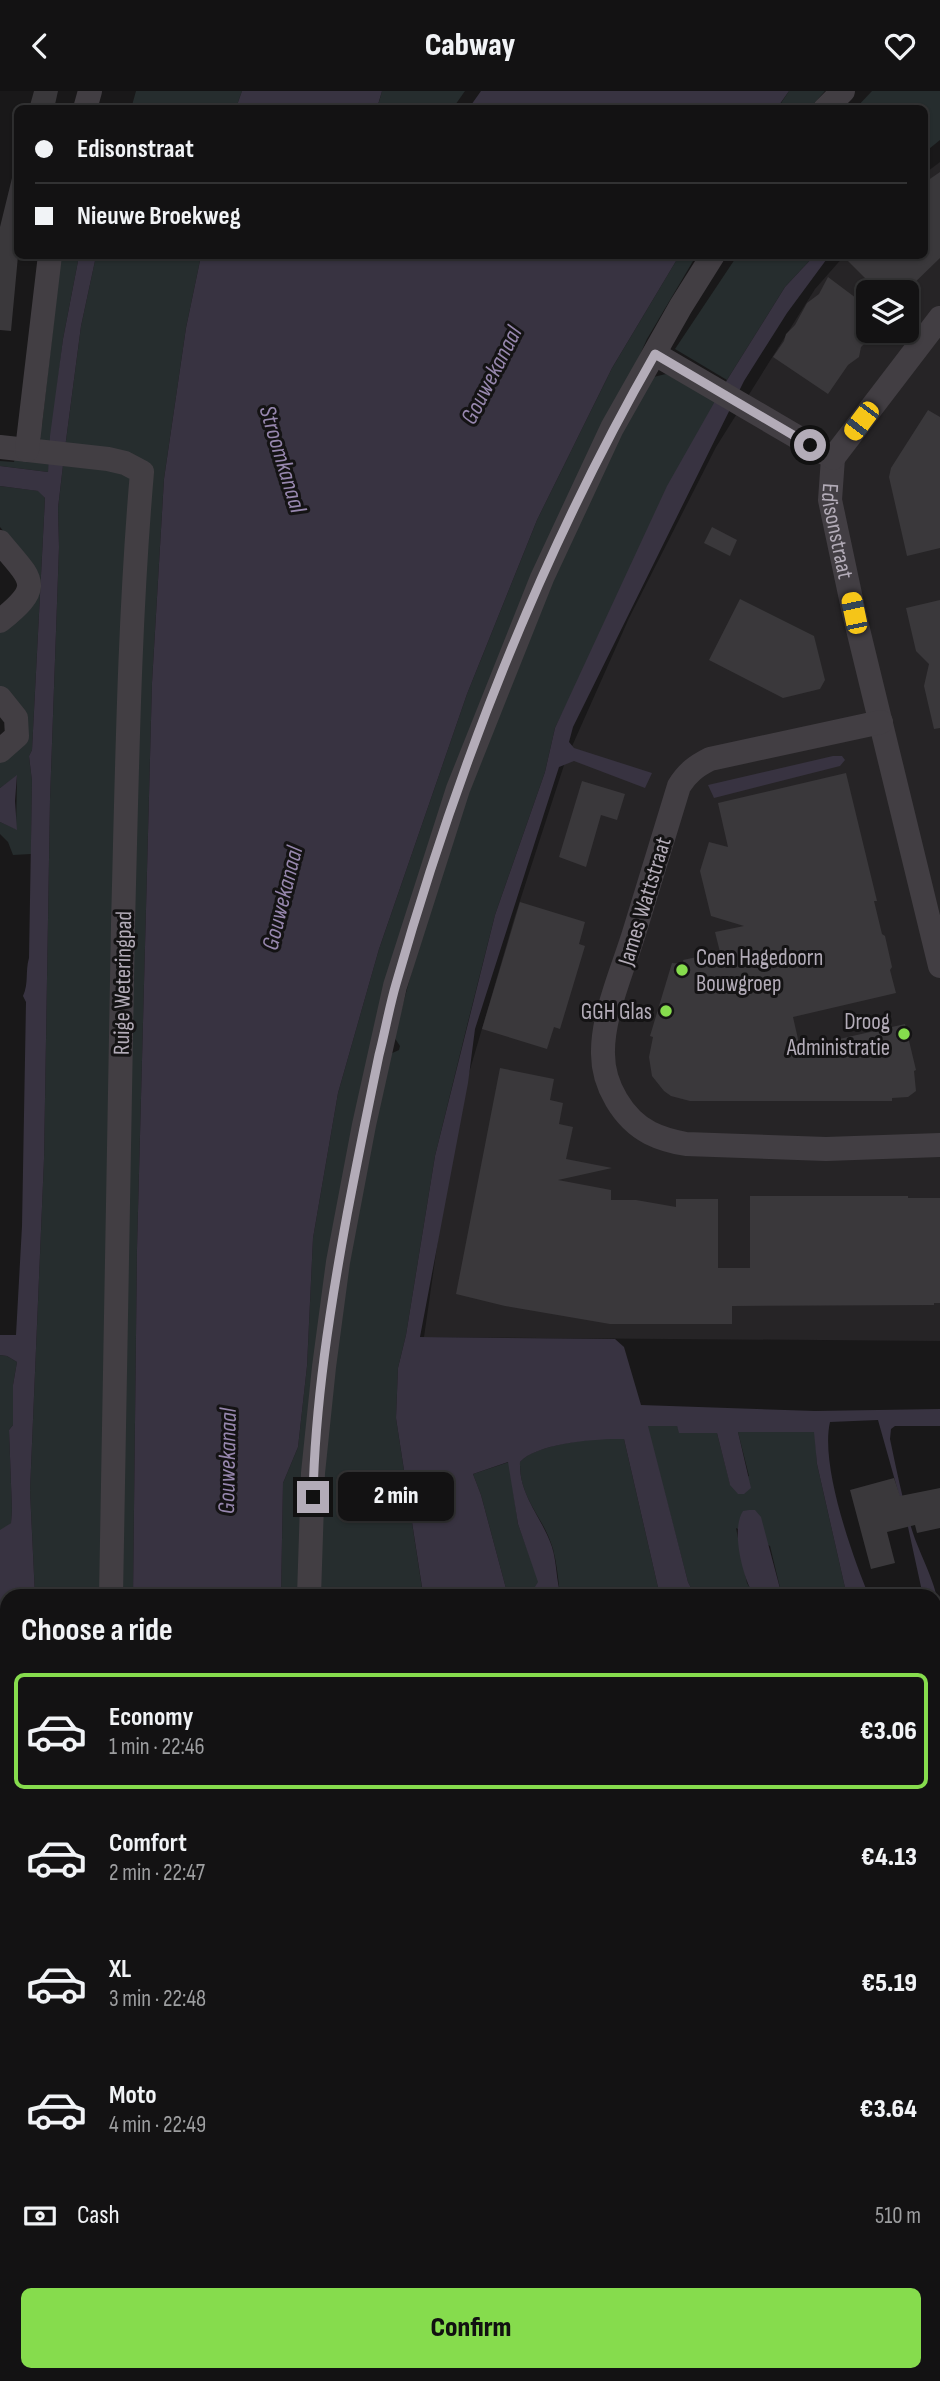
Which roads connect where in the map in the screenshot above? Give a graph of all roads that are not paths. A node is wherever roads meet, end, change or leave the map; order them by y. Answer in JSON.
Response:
{"nodes":[{"id":1,"x":842,"y":91,"type":"edge"},
{"id":2,"x":829,"y":105,"type":"edge"},
{"id":3,"x":50,"y":259,"type":"edge"},
{"id":4,"x":710,"y":259,"type":"edge"},
{"id":5,"x":940,"y":318,"type":"edge"},
{"id":6,"x":655,"y":354,"type":"junction"},
{"id":7,"x":0,"y":447,"type":"edge"},
{"id":8,"x":35,"y":451,"type":"junction"},
{"id":9,"x":834,"y":459,"type":"junction"},
{"id":10,"x":0,"y":542,"type":"edge"},
{"id":11,"x":0,"y":621,"type":"edge"},
{"id":12,"x":0,"y":698,"type":"edge"},
{"id":13,"x":881,"y":722,"type":"junction"},
{"id":14,"x":0,"y":751,"type":"edge"},
{"id":15,"x":940,"y":966,"type":"edge"},
{"id":16,"x":940,"y":1146,"type":"edge"},
{"id":17,"x":111,"y":1589,"type":"edge"},
{"id":18,"x":309,"y":1589,"type":"edge"}],
"edges":[{"from":1,"to":2,"type":"street"},
{"from":3,"to":8,"type":"street"},
{"from":4,"to":6,"type":"street"},
{"from":5,"to":9,"type":"street"},
{"from":6,"to":9,"type":"street","name":"Edisonstraat"},
{"from":6,"to":18,"type":"street"},
{"from":7,"to":8,"type":"street","name":"Ruige Weteringpad"},
{"from":8,"to":17,"type":"street","name":"Ruige Weteringpad"},
{"from":9,"to":13,"type":"street","name":"Edisonstraat"},
{"from":10,"to":11,"type":"street"},
{"from":12,"to":14,"type":"street"},
{"from":13,"to":15,"type":"street","name":"Edisonstraat"},
{"from":13,"to":16,"type":"street","name":"James Wattstraat"}]}
